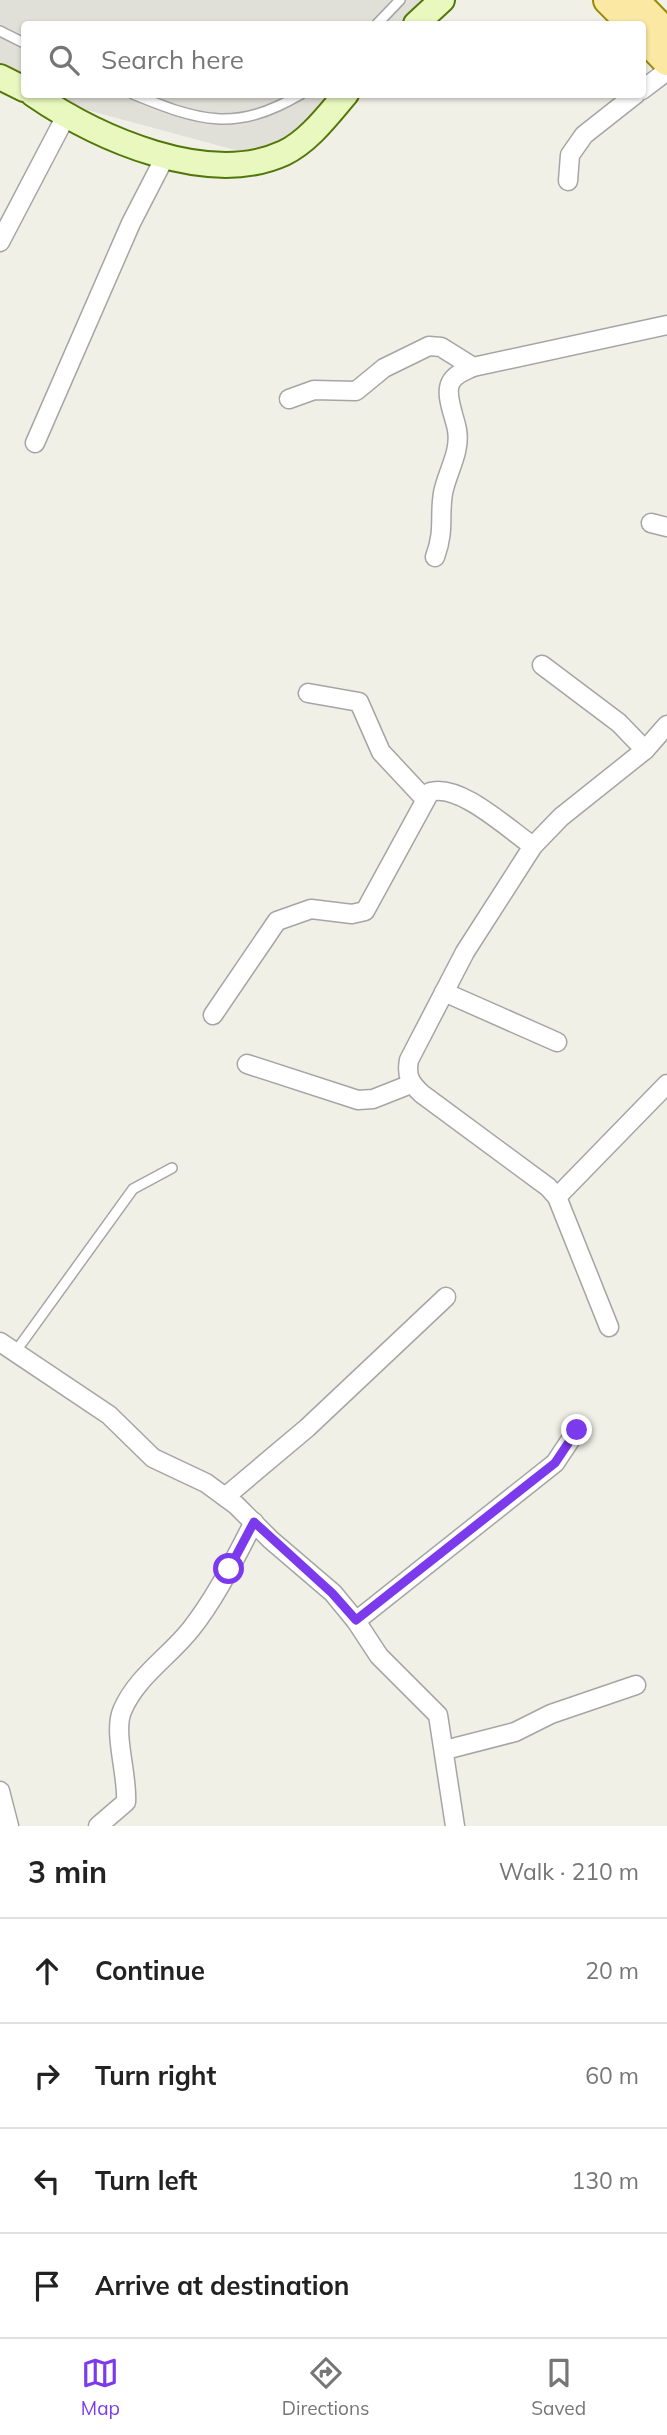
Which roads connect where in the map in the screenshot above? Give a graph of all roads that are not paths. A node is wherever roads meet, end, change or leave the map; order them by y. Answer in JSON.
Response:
{"nodes":[{"id":1,"x":400,"y":0,"type":"edge"},
{"id":2,"x":442,"y":0,"type":"edge"},
{"id":3,"x":608,"y":0,"type":"edge"},
{"id":4,"x":634,"y":0,"type":"edge"},
{"id":5,"x":379,"y":21,"type":"edge"},
{"id":6,"x":419,"y":21,"type":"edge"},
{"id":7,"x":644,"y":21,"type":"edge"},
{"id":8,"x":653,"y":26,"type":"edge"},
{"id":9,"x":0,"y":31,"type":"edge"},
{"id":10,"x":21,"y":42,"type":"edge"},
{"id":11,"x":667,"y":61,"type":"edge"},
{"id":12,"x":667,"y":71,"type":"edge"},
{"id":13,"x":0,"y":77,"type":"edge"},
{"id":14,"x":646,"y":87,"type":"edge"},
{"id":15,"x":21,"y":88,"type":"edge"},
{"id":16,"x":40,"y":98,"type":"edge"},
{"id":17,"x":143,"y":98,"type":"edge"},
{"id":18,"x":292,"y":98,"type":"edge"},
{"id":19,"x":342,"y":98,"type":"edge"},
{"id":20,"x":631,"y":98,"type":"edge"},
{"id":21,"x":67,"y":114,"type":"junction"},
{"id":22,"x":165,"y":157,"type":"junction"},
{"id":23,"x":568,"y":181,"type":"dead end"},
{"id":24,"x":0,"y":242,"type":"edge"},
{"id":25,"x":667,"y":325,"type":"edge"},
{"id":26,"x":473,"y":367,"type":"junction"},
{"id":27,"x":289,"y":399,"type":"dead end"},
{"id":28,"x":35,"y":443,"type":"dead end"},
{"id":29,"x":435,"y":556,"type":"dead end"},
{"id":30,"x":542,"y":665,"type":"dead end"},
{"id":31,"x":308,"y":693,"type":"dead end"},
{"id":32,"x":667,"y":725,"type":"edge"},
{"id":33,"x":645,"y":750,"type":"junction"},
{"id":34,"x":424,"y":798,"type":"junction"},
{"id":35,"x":533,"y":846,"type":"junction"},
{"id":36,"x":444,"y":992,"type":"junction"},
{"id":37,"x":212,"y":1016,"type":"dead end"},
{"id":38,"x":557,"y":1042,"type":"dead end"},
{"id":39,"x":247,"y":1064,"type":"dead end"},
{"id":40,"x":411,"y":1084,"type":"junction"},
{"id":41,"x":667,"y":1084,"type":"edge"},
{"id":42,"x":172,"y":1168,"type":"dead end"},
{"id":43,"x":557,"y":1197,"type":"junction"},
{"id":44,"x":446,"y":1297,"type":"dead end"},
{"id":45,"x":609,"y":1327,"type":"dead end"},
{"id":46,"x":0,"y":1342,"type":"edge"},
{"id":47,"x":16,"y":1351,"type":"junction"},
{"id":48,"x":577,"y":1430,"type":"dead end"},
{"id":49,"x":225,"y":1497,"type":"junction"},
{"id":50,"x":254,"y":1522,"type":"junction"},
{"id":51,"x":356,"y":1620,"type":"junction"},
{"id":52,"x":636,"y":1685,"type":"dead end"},
{"id":53,"x":445,"y":1750,"type":"junction"},
{"id":54,"x":0,"y":1791,"type":"edge"},
{"id":55,"x":9,"y":1826,"type":"edge"},
{"id":56,"x":98,"y":1826,"type":"edge"},
{"id":57,"x":455,"y":1826,"type":"edge"}],
"edges":[{"from":1,"to":5,"type":"lane"},
{"from":2,"to":6,"type":"street"},
{"from":3,"to":7,"type":"main road"},
{"from":4,"to":8,"type":"main road"},
{"from":8,"to":11,"type":"main road"},
{"from":9,"to":10,"type":"lane"},
{"from":12,"to":14,"type":"street"},
{"from":13,"to":15,"type":"street"},
{"from":16,"to":21,"type":"street"},
{"from":17,"to":18,"type":"lane"},
{"from":19,"to":22,"type":"street"},
{"from":20,"to":23,"type":"street"},
{"from":21,"to":22,"type":"street"},
{"from":21,"to":24,"type":"street"},
{"from":22,"to":28,"type":"street"},
{"from":25,"to":26,"type":"street"},
{"from":26,"to":27,"type":"street"},
{"from":26,"to":29,"type":"street"},
{"from":30,"to":33,"type":"street"},
{"from":31,"to":34,"type":"street"},
{"from":32,"to":33,"type":"street"},
{"from":33,"to":35,"type":"street"},
{"from":34,"to":35,"type":"street"},
{"from":34,"to":37,"type":"street"},
{"from":35,"to":36,"type":"street"},
{"from":36,"to":38,"type":"street"},
{"from":36,"to":40,"type":"street"},
{"from":39,"to":40,"type":"street"},
{"from":40,"to":43,"type":"street"},
{"from":41,"to":43,"type":"street"},
{"from":42,"to":47,"type":"lane"},
{"from":43,"to":45,"type":"street"},
{"from":44,"to":49,"type":"street"},
{"from":46,"to":47,"type":"street"},
{"from":47,"to":49,"type":"street"},
{"from":48,"to":51,"type":"street"},
{"from":49,"to":50,"type":"street"},
{"from":50,"to":51,"type":"street"},
{"from":50,"to":56,"type":"street"},
{"from":51,"to":53,"type":"street"},
{"from":52,"to":53,"type":"street"},
{"from":53,"to":57,"type":"street"},
{"from":54,"to":55,"type":"street"}]}
